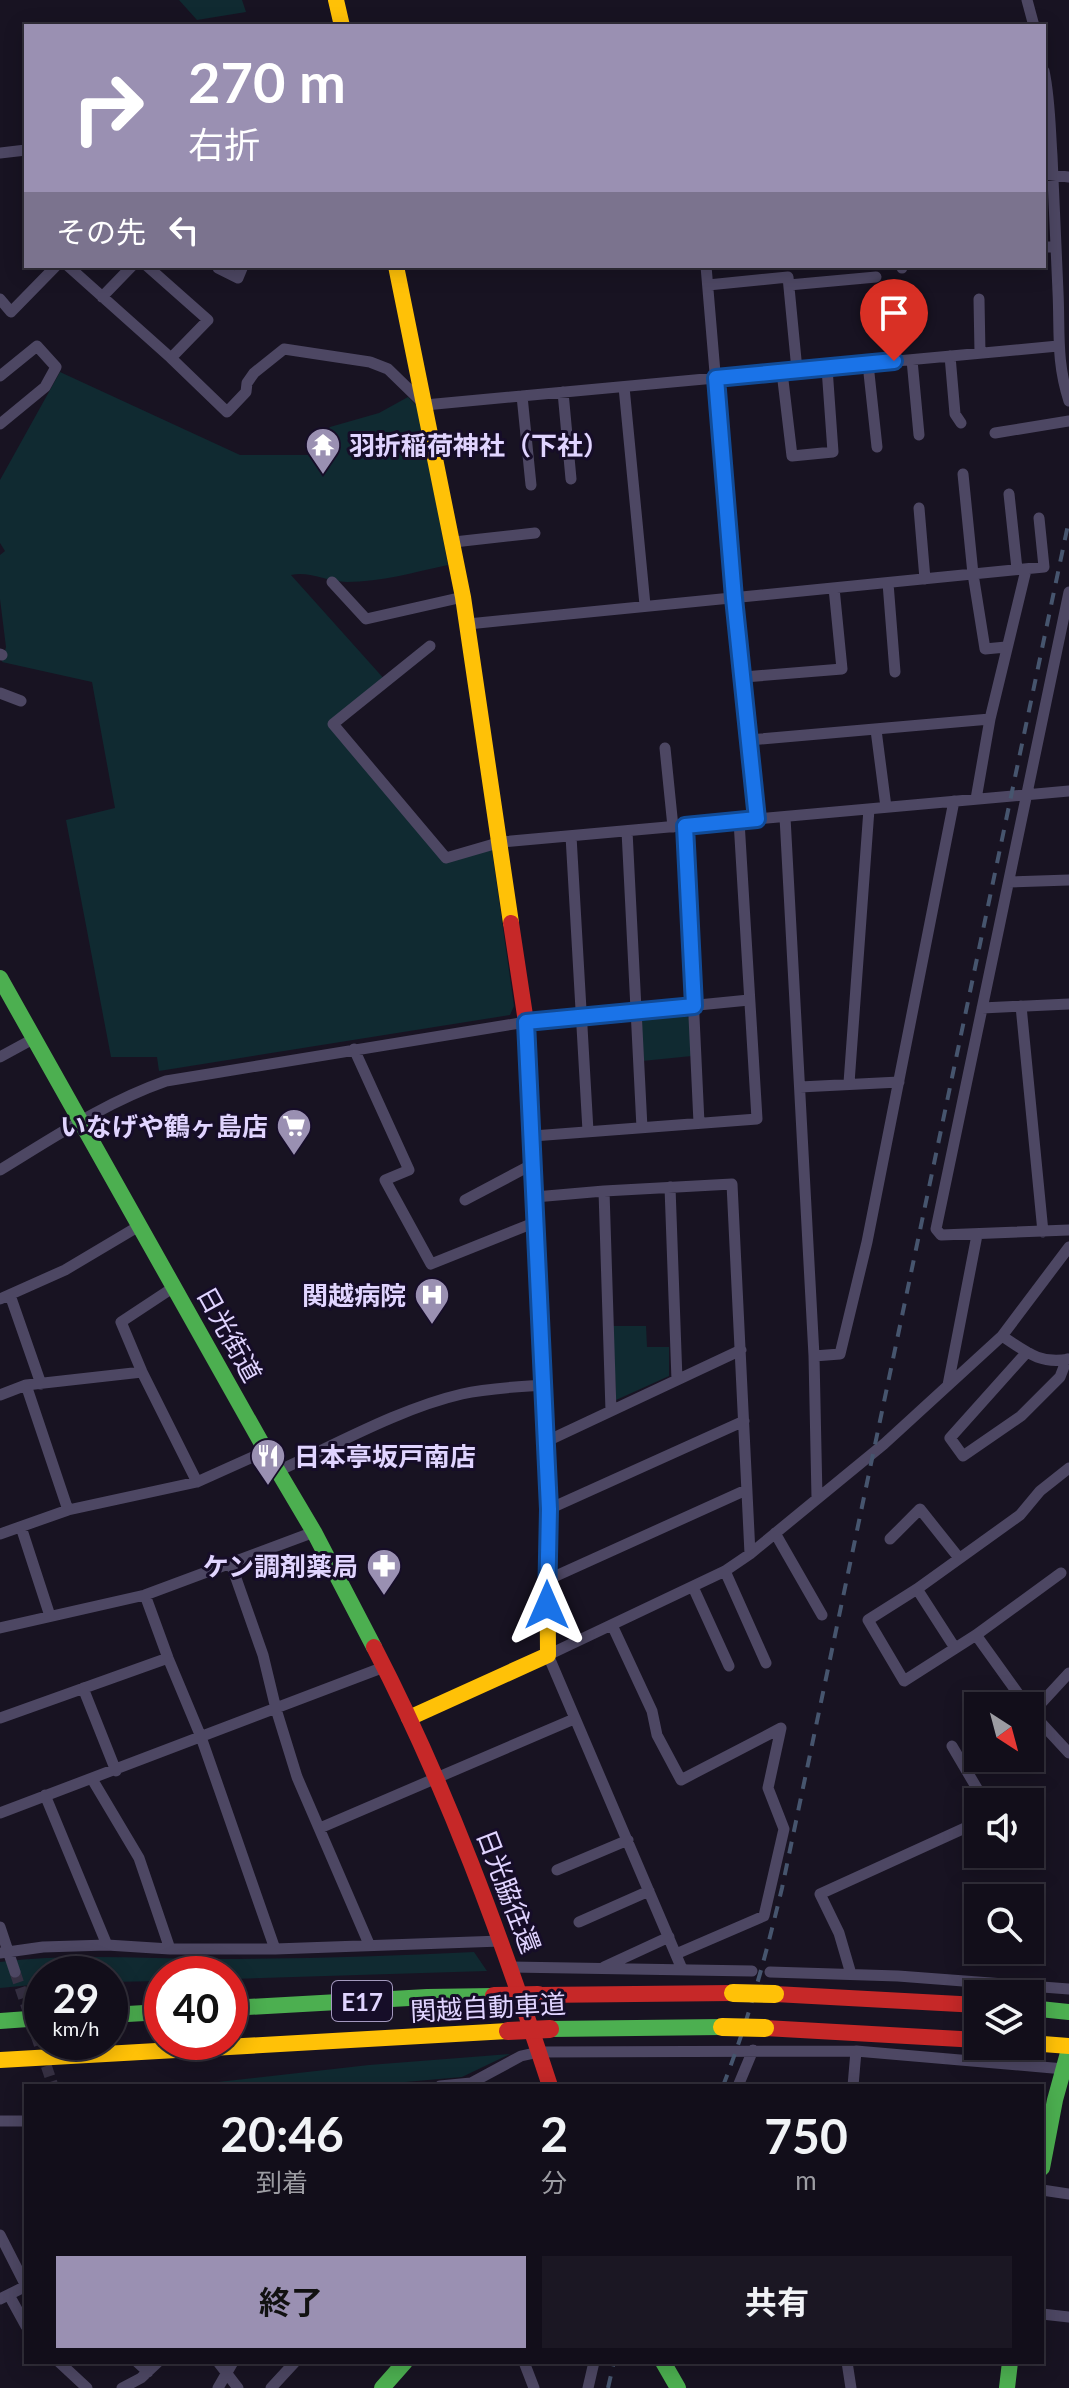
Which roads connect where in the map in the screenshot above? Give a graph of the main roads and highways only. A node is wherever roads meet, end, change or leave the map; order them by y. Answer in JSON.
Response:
{"nodes":[{"id":1,"x":336,"y":0,"type":"edge"},
{"id":2,"x":342,"y":24,"type":"edge"},
{"id":3,"x":400,"y":268,"type":"edge"},
{"id":4,"x":0,"y":978,"type":"edge"},
{"id":5,"x":409,"y":1718,"type":"junction"},
{"id":6,"x":964,"y":2004,"type":"edge"},
{"id":7,"x":248,"y":2007,"type":"edge"},
{"id":8,"x":1044,"y":2009,"type":"edge"},
{"id":9,"x":1069,"y":2012,"type":"edge"},
{"id":10,"x":24,"y":2019,"type":"edge"},
{"id":11,"x":0,"y":2021,"type":"edge"},
{"id":12,"x":964,"y":2039,"type":"edge"},
{"id":13,"x":1044,"y":2044,"type":"edge"},
{"id":14,"x":1069,"y":2047,"type":"edge"},
{"id":15,"x":0,"y":2060,"type":"edge"},
{"id":16,"x":549,"y":2084,"type":"edge"},
{"id":17,"x":1063,"y":2090,"type":"edge"},
{"id":18,"x":1044,"y":2161,"type":"edge"},
{"id":19,"x":403,"y":2364,"type":"edge"},
{"id":20,"x":664,"y":2364,"type":"edge"},
{"id":21,"x":1010,"y":2364,"type":"edge"},
{"id":22,"x":382,"y":2388,"type":"edge"},
{"id":23,"x":678,"y":2388,"type":"edge"},
{"id":24,"x":1007,"y":2388,"type":"edge"}],
"edges":[{"from":1,"to":2,"type":"main road"},
{"from":3,"to":5,"type":"main road"},
{"from":4,"to":5,"type":"main road","name":"日光街道"},
{"from":5,"to":16,"type":"main road","name":"日光脇往還"},
{"from":6,"to":7,"type":"main road","name":"関越自動車道","number":"E17","bridge":true},
{"from":8,"to":9,"type":"main road"},
{"from":10,"to":11,"type":"main road"},
{"from":12,"to":15,"type":"main road","name":"関越自動車道","number":"E17","bridge":true},
{"from":13,"to":14,"type":"main road"},
{"from":14,"to":17,"type":"main road"},
{"from":17,"to":18,"type":"main road"},
{"from":19,"to":22,"type":"main road"},
{"from":20,"to":23,"type":"main road"},
{"from":21,"to":24,"type":"main road"}]}
